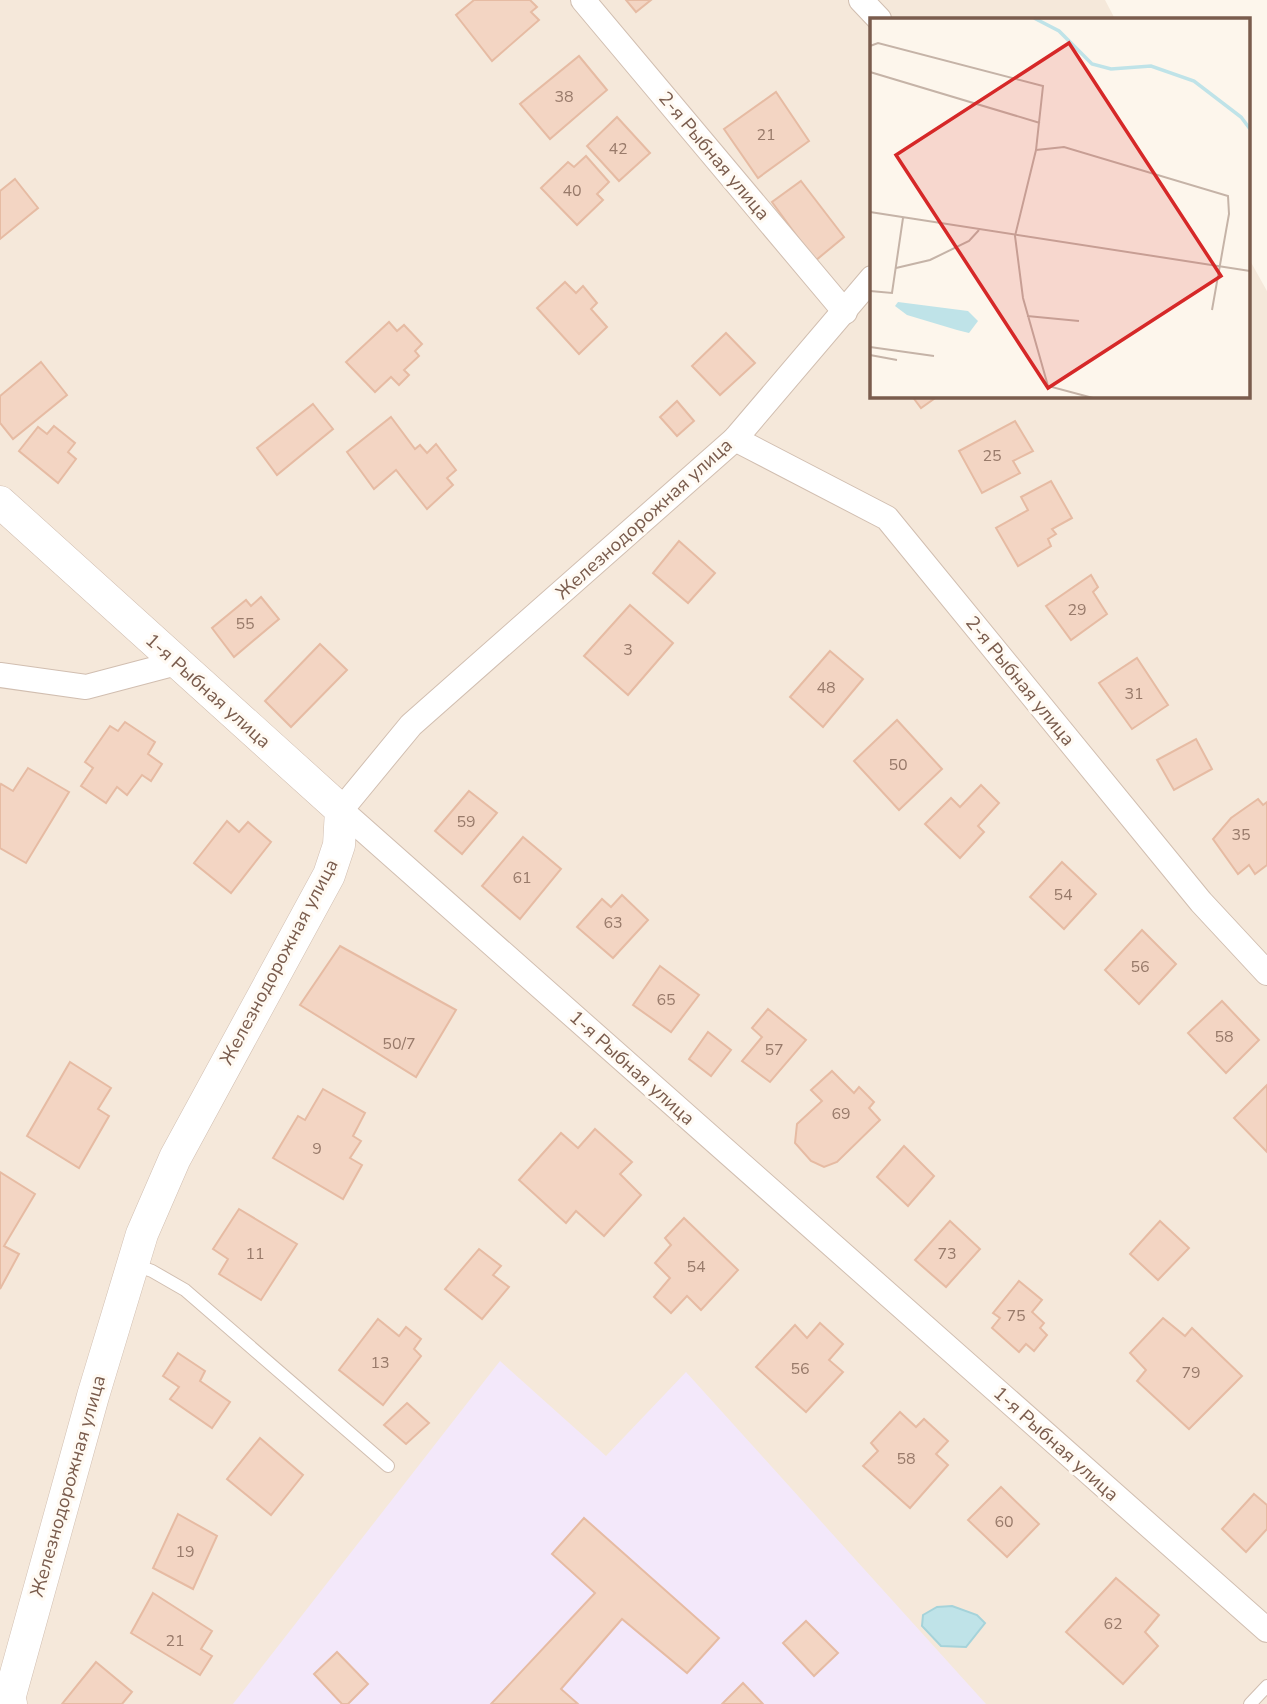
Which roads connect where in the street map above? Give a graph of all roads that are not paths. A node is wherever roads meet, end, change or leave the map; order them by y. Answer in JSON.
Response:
{"nodes":[{"id":1,"x":583,"y":0,"type":"edge"},
{"id":2,"x":861,"y":0,"type":"edge"},
{"id":3,"x":877,"y":18,"type":"edge"},
{"id":4,"x":870,"y":281,"type":"edge"},
{"id":5,"x":845,"y":312,"type":"junction"},
{"id":6,"x":735,"y":439,"type":"junction"},
{"id":7,"x":0,"y":502,"type":"edge"},
{"id":8,"x":177,"y":663,"type":"junction"},
{"id":9,"x":0,"y":675,"type":"edge"},
{"id":10,"x":341,"y":810,"type":"junction"},
{"id":11,"x":1267,"y":973,"type":"edge"},
{"id":12,"x":132,"y":1264,"type":"junction"},
{"id":13,"x":388,"y":1466,"type":"dead end"},
{"id":14,"x":1267,"y":1630,"type":"edge"},
{"id":15,"x":1267,"y":1686,"type":"edge"},
{"id":16,"x":7,"y":1702,"type":"edge"},
{"id":17,"x":1250,"y":1704,"type":"edge"}],
"edges":[{"from":1,"to":5,"type":"street","name":"2-я Рыбная улица"},
{"from":2,"to":3,"type":"street"},
{"from":4,"to":5,"type":"street","name":"Железнодорожная улица"},
{"from":5,"to":6,"type":"street","name":"Железнодорожная улица"},
{"from":6,"to":10,"type":"street","name":"Железнодорожная улица"},
{"from":6,"to":11,"type":"street","name":"2-я Рыбная улица"},
{"from":7,"to":8,"type":"street","name":"1-я Рыбная улица"},
{"from":8,"to":9,"type":"street"},
{"from":8,"to":10,"type":"street","name":"1-я Рыбная улица"},
{"from":10,"to":12,"type":"street","name":"Железнодорожная улица"},
{"from":10,"to":14,"type":"street","name":"1-я Рыбная улица"},
{"from":12,"to":13,"type":"lane"},
{"from":12,"to":16,"type":"street","name":"Железнодорожная улица"},
{"from":15,"to":17,"type":"lane"}]}
